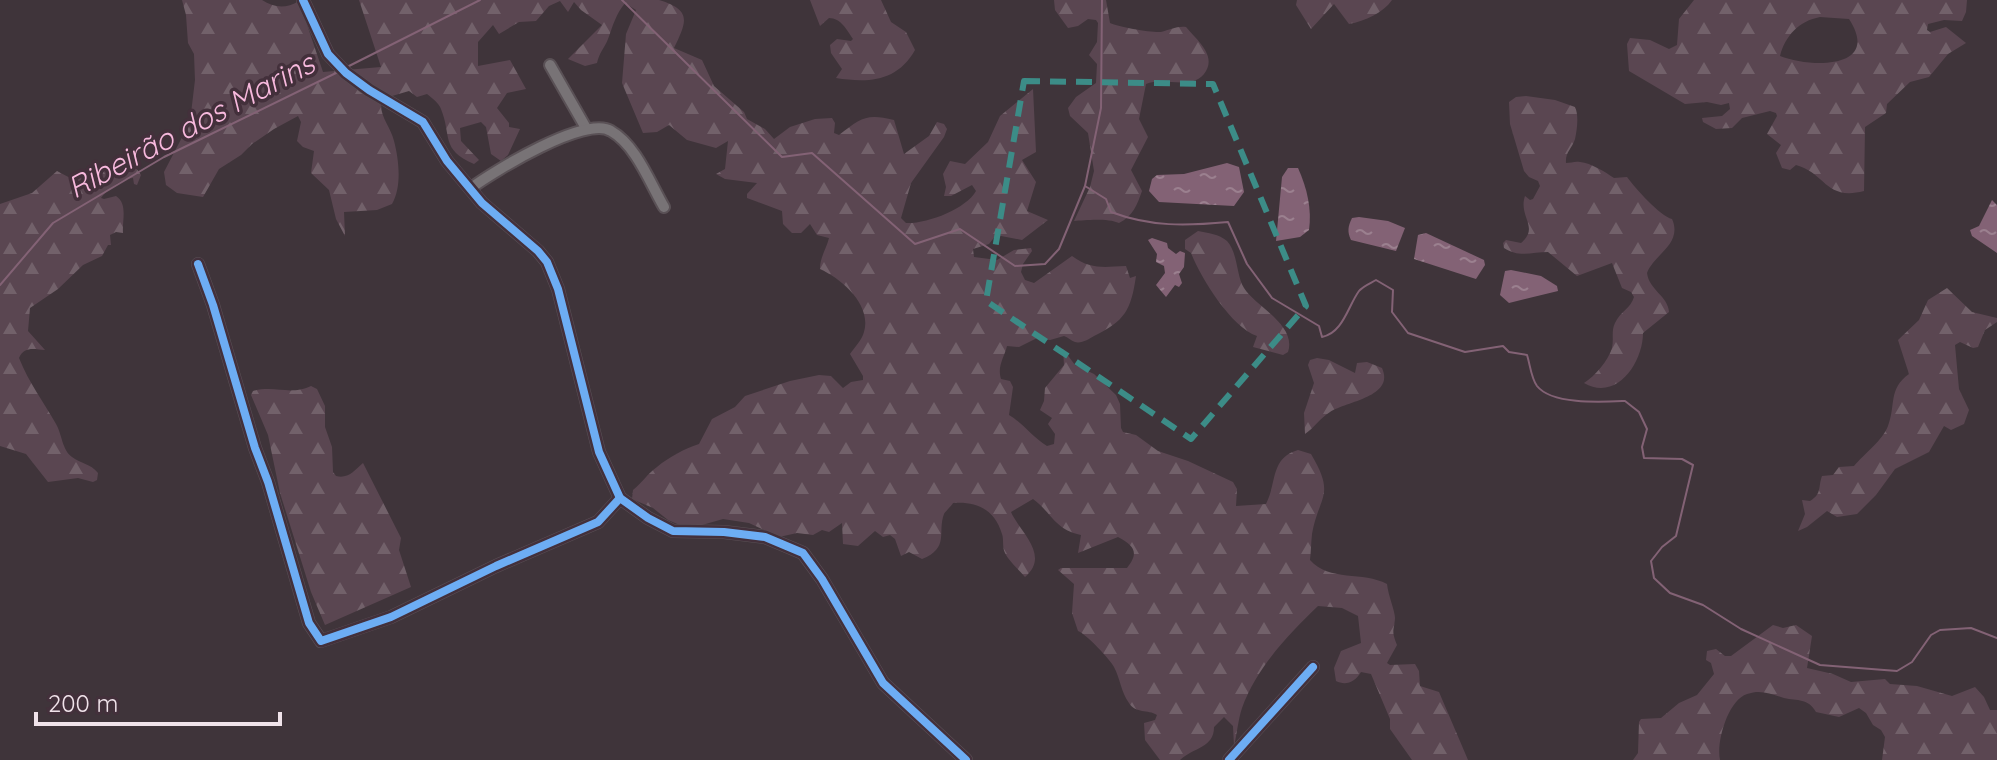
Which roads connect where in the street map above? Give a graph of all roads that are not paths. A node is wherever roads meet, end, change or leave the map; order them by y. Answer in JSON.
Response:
{"nodes":[{"id":1,"x":303,"y":0,"type":"edge"},
{"id":2,"x":550,"y":65,"type":"dead end"},
{"id":3,"x":586,"y":128,"type":"junction"},
{"id":4,"x":471,"y":188,"type":"junction"},
{"id":5,"x":664,"y":207,"type":"dead end"},
{"id":6,"x":198,"y":264,"type":"dead end"},
{"id":7,"x":620,"y":498,"type":"junction"},
{"id":8,"x":1313,"y":667,"type":"dead end"},
{"id":9,"x":966,"y":760,"type":"edge"},
{"id":10,"x":1229,"y":760,"type":"edge"}],
"edges":[{"from":1,"to":4,"type":"street"},
{"from":2,"to":3,"type":"street"},
{"from":3,"to":4,"type":"street"},
{"from":3,"to":5,"type":"street"},
{"from":4,"to":7,"type":"street"},
{"from":6,"to":7,"type":"street"},
{"from":7,"to":9,"type":"street"},
{"from":8,"to":10,"type":"street"}]}
